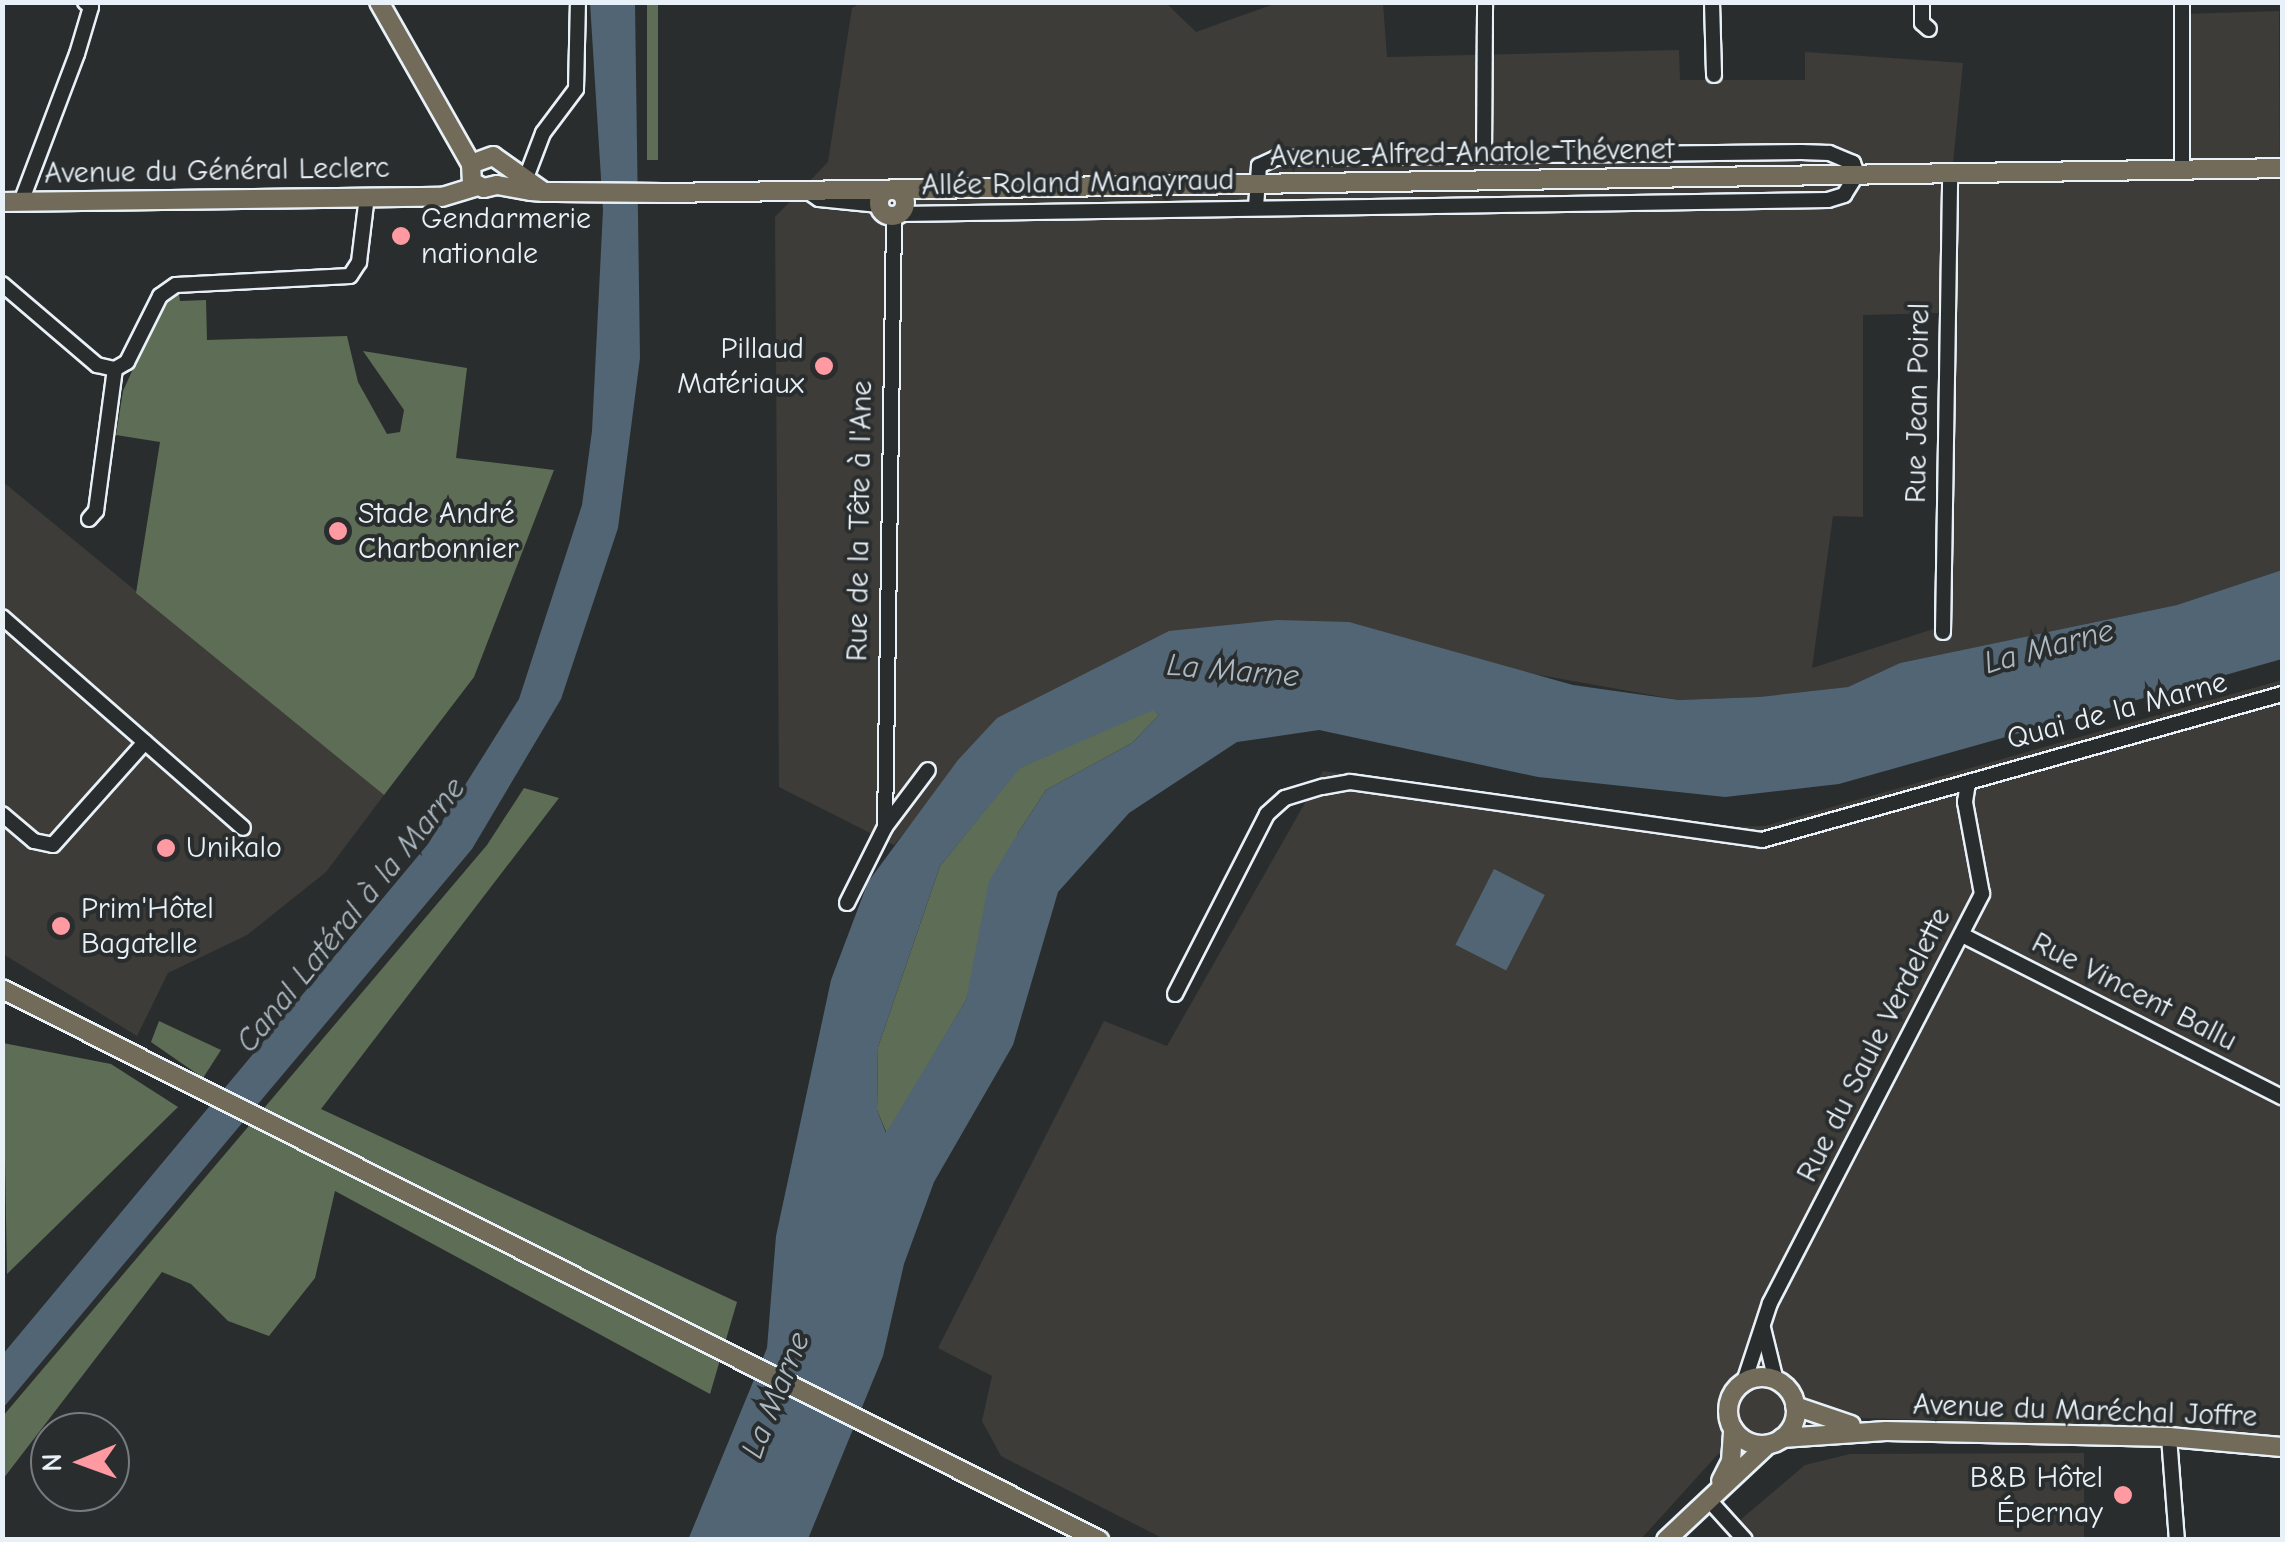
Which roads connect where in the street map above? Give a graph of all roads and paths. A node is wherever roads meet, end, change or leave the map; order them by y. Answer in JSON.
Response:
{"nodes":[{"id":1,"x":86,"y":2,"type":"edge"},
{"id":2,"x":379,"y":2,"type":"edge"},
{"id":3,"x":578,"y":2,"type":"edge"},
{"id":4,"x":1485,"y":2,"type":"edge"},
{"id":5,"x":1712,"y":2,"type":"edge"},
{"id":6,"x":1922,"y":2,"type":"edge"},
{"id":7,"x":2182,"y":2,"type":"edge"},
{"id":8,"x":1929,"y":28,"type":"dead end"},
{"id":9,"x":1714,"y":76,"type":"dead end"},
{"id":10,"x":1484,"y":156,"type":"junction"},
{"id":11,"x":2282,"y":168,"type":"edge"},
{"id":12,"x":2182,"y":170,"type":"junction"},
{"id":13,"x":484,"y":171,"type":"junction"},
{"id":14,"x":1857,"y":174,"type":"junction"},
{"id":15,"x":1950,"y":174,"type":"junction"},
{"id":16,"x":524,"y":183,"type":"junction"},
{"id":17,"x":1255,"y":184,"type":"junction"},
{"id":18,"x":558,"y":192,"type":"junction"},
{"id":19,"x":367,"y":196,"type":"junction"},
{"id":20,"x":12,"y":202,"type":"edge"},
{"id":21,"x":894,"y":205,"type":"junction"},
{"id":22,"x":1256,"y":207,"type":"junction"},
{"id":23,"x":2,"y":284,"type":"edge"},
{"id":24,"x":115,"y":369,"type":"junction"},
{"id":25,"x":89,"y":519,"type":"dead end"},
{"id":26,"x":2,"y":616,"type":"edge"},
{"id":27,"x":1943,"y":632,"type":"dead end"},
{"id":28,"x":2282,"y":694,"type":"edge"},
{"id":29,"x":145,"y":742,"type":"junction"},
{"id":30,"x":928,"y":770,"type":"dead end"},
{"id":31,"x":1968,"y":784,"type":"junction"},
{"id":32,"x":2,"y":814,"type":"edge"},
{"id":33,"x":885,"y":827,"type":"junction"},
{"id":34,"x":243,"y":828,"type":"dead end"},
{"id":35,"x":847,"y":903,"type":"dead end"},
{"id":36,"x":1962,"y":935,"type":"junction"},
{"id":37,"x":2,"y":988,"type":"edge"},
{"id":38,"x":1175,"y":994,"type":"dead end"},
{"id":39,"x":2282,"y":1097,"type":"edge"},
{"id":40,"x":1763,"y":1321,"type":"junction"},
{"id":41,"x":1776,"y":1380,"type":"junction"},
{"id":42,"x":1744,"y":1382,"type":"junction"},
{"id":43,"x":1795,"y":1406,"type":"junction"},
{"id":44,"x":1732,"y":1429,"type":"junction"},
{"id":45,"x":1886,"y":1431,"type":"junction"},
{"id":46,"x":2169,"y":1437,"type":"junction"},
{"id":47,"x":1775,"y":1442,"type":"junction"},
{"id":48,"x":2282,"y":1447,"type":"edge"},
{"id":49,"x":1711,"y":1496,"type":"junction"},
{"id":50,"x":1098,"y":1540,"type":"edge"},
{"id":51,"x":1666,"y":1540,"type":"edge"},
{"id":52,"x":1745,"y":1540,"type":"edge"},
{"id":53,"x":2177,"y":1540,"type":"edge"}],
"edges":[{"from":1,"to":20,"type":"street"},
{"from":2,"to":13,"type":"main road"},
{"from":3,"to":16,"type":"street"},
{"from":4,"to":10,"type":"street"},
{"from":5,"to":9,"type":"street"},
{"from":6,"to":8,"type":"street"},
{"from":7,"to":12,"type":"street"},
{"from":10,"to":14,"type":"street"},
{"from":10,"to":17,"type":"street"},
{"from":11,"to":12,"type":"main road","name":"Avenue Alfred Anatole Thévenet"},
{"from":12,"to":15,"type":"main road","name":"Avenue Alfred Anatole Thévenet"},
{"from":13,"to":16,"type":"main road"},
{"from":13,"to":18,"type":"main road","name":"Avenue Alfred Anatole Thévenet"},
{"from":13,"to":19,"type":"main road","name":"Avenue du Général Leclerc"},
{"from":14,"to":15,"type":"main road","name":"Avenue Alfred Anatole Thévenet"},
{"from":14,"to":17,"type":"main road","name":"Avenue Alfred Anatole Thévenet"},
{"from":14,"to":22,"type":"street","name":"Allée Roland Manayraud"},
{"from":15,"to":27,"type":"street","name":"Rue Jean Poirel"},
{"from":16,"to":18,"type":"main road"},
{"from":17,"to":21,"type":"main road","name":"Avenue Alfred Anatole Thévenet"},
{"from":17,"to":22,"type":"street"},
{"from":18,"to":21,"type":"main road","name":"Avenue Alfred Anatole Thévenet"},
{"from":19,"to":20,"type":"main road","name":"Avenue du Général Leclerc"},
{"from":19,"to":24,"type":"street"},
{"from":21,"to":22,"type":"street","name":"Allée Roland Manayraud"},
{"from":21,"to":33,"type":"street","name":"Rue de la Tête à l'Ane"},
{"from":23,"to":24,"type":"street"},
{"from":24,"to":25,"type":"street"},
{"from":26,"to":29,"type":"street"},
{"from":28,"to":31,"type":"street","name":"Quai de la Marne"},
{"from":29,"to":32,"type":"street"},
{"from":29,"to":34,"type":"street"},
{"from":30,"to":33,"type":"street"},
{"from":31,"to":36,"type":"street","name":"Rue du Saule Verdelette"},
{"from":31,"to":38,"type":"street","name":"Quai de la Marne"},
{"from":33,"to":35,"type":"street"},
{"from":36,"to":39,"type":"street","name":"Rue Vincent Ballu"},
{"from":36,"to":40,"type":"street","name":"Rue du Saule Verdelette"},
{"from":37,"to":50,"type":"main road"},
{"from":40,"to":41,"type":"street"},
{"from":40,"to":42,"type":"street","name":"Rue du Saule Verdelette"},
{"from":41,"to":42,"type":"main road"},
{"from":41,"to":43,"type":"main road"},
{"from":42,"to":44,"type":"main road"},
{"from":43,"to":45,"type":"main road","name":"Avenue du Maréchal Joffre"},
{"from":43,"to":47,"type":"main road"},
{"from":44,"to":47,"type":"main road"},
{"from":44,"to":49,"type":"main road"},
{"from":45,"to":46,"type":"main road","name":"Avenue du Maréchal Joffre"},
{"from":45,"to":47,"type":"main road","name":"Avenue du Maréchal Joffre"},
{"from":46,"to":48,"type":"main road","name":"Avenue du Maréchal Joffre"},
{"from":46,"to":53,"type":"street"},
{"from":47,"to":49,"type":"main road"},
{"from":49,"to":51,"type":"main road"},
{"from":49,"to":52,"type":"street"}]}
